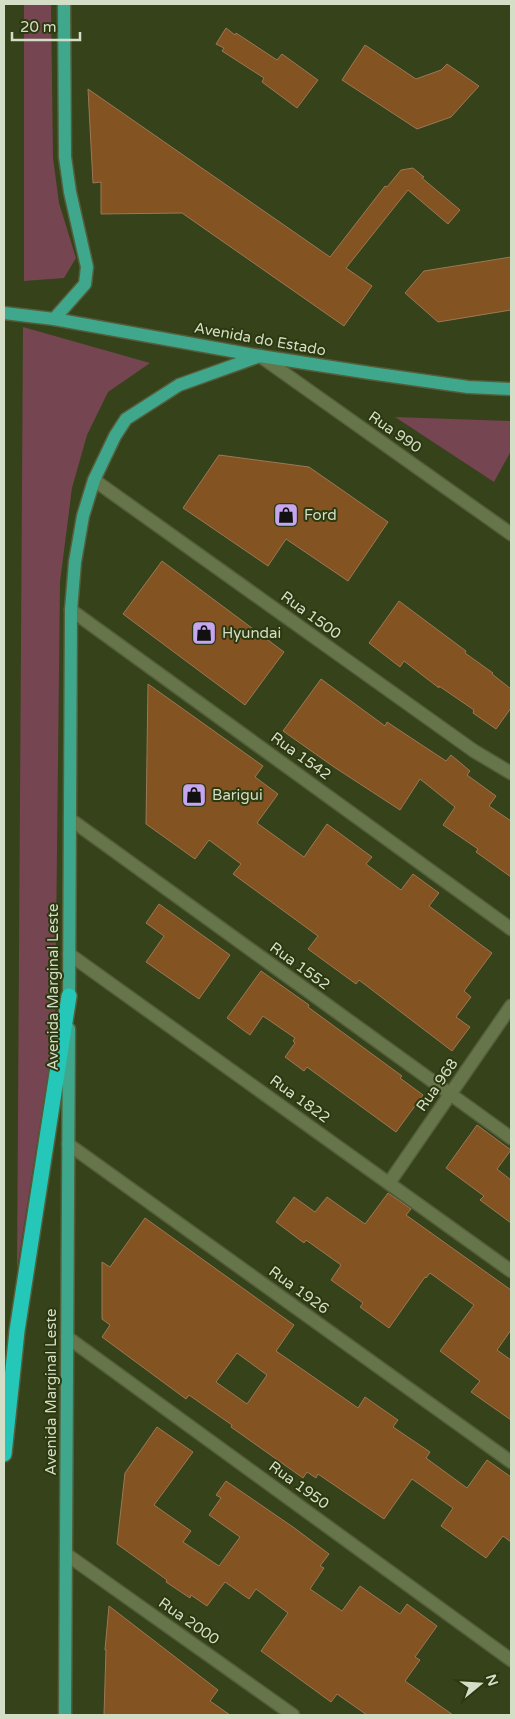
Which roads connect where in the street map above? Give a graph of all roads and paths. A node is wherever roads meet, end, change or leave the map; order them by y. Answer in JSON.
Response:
{"nodes":[{"id":1,"x":64,"y":4,"type":"edge"},
{"id":2,"x":4,"y":313,"type":"edge"},
{"id":3,"x":54,"y":319,"type":"junction"},
{"id":4,"x":260,"y":356,"type":"junction"},
{"id":5,"x":511,"y":389,"type":"edge"},
{"id":6,"x":94,"y":480,"type":"junction"},
{"id":7,"x":511,"y":534,"type":"edge"},
{"id":8,"x":71,"y":610,"type":"junction"},
{"id":9,"x":511,"y":773,"type":"edge"},
{"id":10,"x":70,"y":820,"type":"junction"},
{"id":11,"x":511,"y":929,"type":"edge"},
{"id":12,"x":69,"y":954,"type":"junction"},
{"id":13,"x":69,"y":996,"type":"junction"},
{"id":14,"x":511,"y":1006,"type":"edge"},
{"id":15,"x":450,"y":1094,"type":"junction"},
{"id":16,"x":511,"y":1138,"type":"edge"},
{"id":17,"x":68,"y":1144,"type":"junction"},
{"id":18,"x":388,"y":1183,"type":"junction"},
{"id":19,"x":511,"y":1271,"type":"edge"},
{"id":20,"x":67,"y":1337,"type":"junction"},
{"id":21,"x":4,"y":1454,"type":"edge"},
{"id":22,"x":511,"y":1462,"type":"edge"},
{"id":23,"x":66,"y":1554,"type":"junction"},
{"id":24,"x":511,"y":1660,"type":"edge"},
{"id":25,"x":65,"y":1715,"type":"edge"},
{"id":26,"x":293,"y":1715,"type":"edge"}],
"edges":[{"from":1,"to":3,"type":"main road"},
{"from":2,"to":3,"type":"main road","name":"Avenida do Estado"},
{"from":3,"to":4,"type":"main road","name":"Avenida do Estado"},
{"from":4,"to":5,"type":"main road","name":"Avenida do Estado"},
{"from":4,"to":6,"type":"main road","name":"Avenida Marginal Leste"},
{"from":4,"to":7,"type":"street","name":"Rua 990"},
{"from":6,"to":8,"type":"main road","name":"Avenida Marginal Leste"},
{"from":6,"to":9,"type":"street","name":"Rua 1500"},
{"from":8,"to":10,"type":"main road","name":"Avenida Marginal Leste"},
{"from":8,"to":11,"type":"street","name":"Rua 1542"},
{"from":10,"to":12,"type":"main road","name":"Avenida Marginal Leste"},
{"from":10,"to":15,"type":"street","name":"Rua 1552"},
{"from":12,"to":13,"type":"main road","name":"Avenida Marginal Leste"},
{"from":12,"to":18,"type":"street","name":"Rua 1822"},
{"from":13,"to":17,"type":"main road","name":"Avenida Marginal Leste"},
{"from":13,"to":21,"type":"highway"},
{"from":14,"to":15,"type":"street","name":"Rua 968"},
{"from":15,"to":16,"type":"street","name":"Rua 1552"},
{"from":15,"to":18,"type":"street","name":"Rua 968"},
{"from":17,"to":20,"type":"main road","name":"Avenida Marginal Leste"},
{"from":17,"to":22,"type":"street","name":"Rua 1926"},
{"from":18,"to":19,"type":"street","name":"Rua 1822"},
{"from":20,"to":23,"type":"main road","name":"Avenida Marginal Leste"},
{"from":20,"to":24,"type":"street","name":"Rua 1950"},
{"from":23,"to":25,"type":"main road","name":"Avenida Marginal Leste"},
{"from":23,"to":26,"type":"street","name":"Rua 2000"}]}
